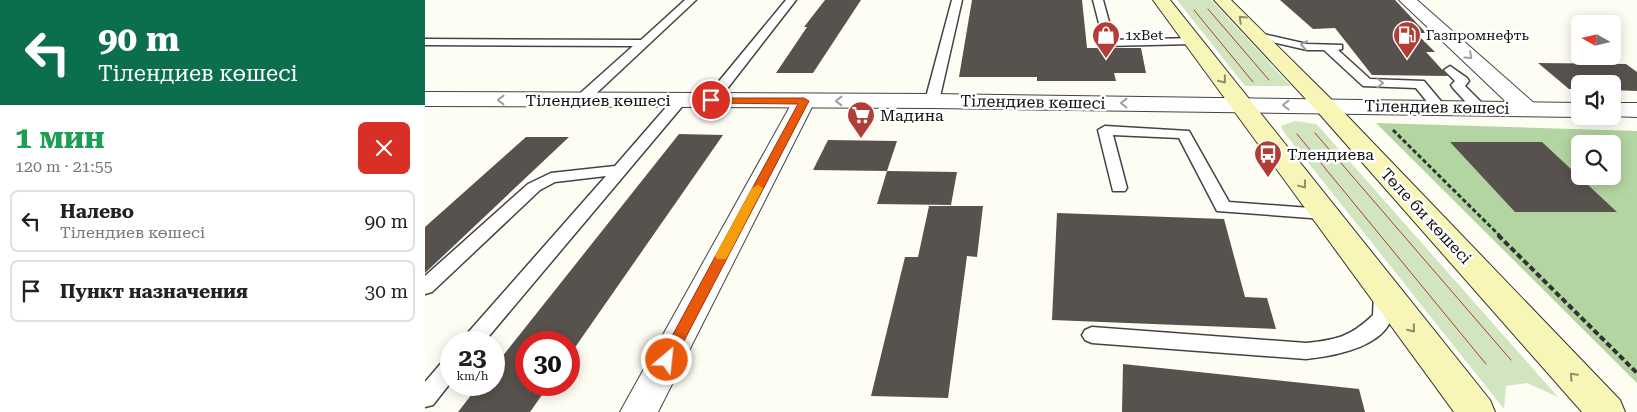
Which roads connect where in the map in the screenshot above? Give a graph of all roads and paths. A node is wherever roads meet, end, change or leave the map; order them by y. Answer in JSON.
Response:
{"nodes":[{"id":1,"x":691,"y":0,"type":"edge"},
{"id":2,"x":791,"y":0,"type":"edge"},
{"id":3,"x":957,"y":0,"type":"edge"},
{"id":4,"x":1098,"y":0,"type":"edge"},
{"id":5,"x":1161,"y":0,"type":"edge"},
{"id":6,"x":1222,"y":0,"type":"edge"},
{"id":7,"x":1407,"y":0,"type":"edge"},
{"id":8,"x":1259,"y":36,"type":"junction"},
{"id":9,"x":1193,"y":41,"type":"junction"},
{"id":10,"x":425,"y":42,"type":"edge"},
{"id":11,"x":644,"y":43,"type":"junction"},
{"id":12,"x":1327,"y":47,"type":"junction"},
{"id":13,"x":1361,"y":68,"type":"dead end"},
{"id":14,"x":1450,"y":70,"type":"dead end"},
{"id":15,"x":425,"y":99,"type":"edge"},
{"id":16,"x":581,"y":100,"type":"junction"},
{"id":17,"x":680,"y":100,"type":"junction"},
{"id":18,"x":711,"y":100,"type":"junction"},
{"id":19,"x":804,"y":101,"type":"junction"},
{"id":20,"x":932,"y":101,"type":"junction"},
{"id":21,"x":1242,"y":105,"type":"junction"},
{"id":22,"x":1324,"y":105,"type":"junction"},
{"id":23,"x":1438,"y":106,"type":"junction"},
{"id":24,"x":1479,"y":108,"type":"junction"},
{"id":25,"x":1527,"y":109,"type":"junction"},
{"id":26,"x":1571,"y":110,"type":"edge"},
{"id":27,"x":1621,"y":110,"type":"edge"},
{"id":28,"x":1637,"y":110,"type":"edge"},
{"id":29,"x":1388,"y":125,"type":"dead end"},
{"id":30,"x":620,"y":170,"type":"junction"},
{"id":31,"x":1119,"y":188,"type":"dead end"},
{"id":32,"x":1325,"y":214,"type":"junction"},
{"id":33,"x":425,"y":287,"type":"edge"},
{"id":34,"x":1383,"y":292,"type":"junction"},
{"id":35,"x":481,"y":331,"type":"edge"},
{"id":36,"x":1092,"y":335,"type":"dead end"},
{"id":37,"x":1637,"y":373,"type":"edge"},
{"id":38,"x":440,"y":380,"type":"edge"},
{"id":39,"x":425,"y":398,"type":"edge"},
{"id":40,"x":639,"y":412,"type":"edge"},
{"id":41,"x":1476,"y":412,"type":"edge"},
{"id":42,"x":1606,"y":412,"type":"edge"}],
"edges":[{"from":1,"to":11,"type":"lane"},
{"from":2,"to":18,"type":"lane"},
{"from":3,"to":20,"type":"lane"},
{"from":4,"to":9,"type":"lane"},
{"from":5,"to":9,"type":"main road"},
{"from":8,"to":6,"type":"main road","name":"Төле би көшесі","one_way":true},
{"from":7,"to":25,"type":"street","one_way":true},
{"from":12,"to":8,"type":"lane","one_way":true},
{"from":8,"to":22,"type":"main road","name":"Төле би көшесі"},
{"from":9,"to":21,"type":"main road","one_way":true},
{"from":10,"to":11,"type":"lane"},
{"from":11,"to":16,"type":"lane"},
{"from":12,"to":13,"type":"lane"},
{"from":12,"to":23,"type":"lane","one_way":true},
{"from":14,"to":24,"type":"lane"},
{"from":16,"to":15,"type":"street","name":"Тілендиев көшесі","one_way":true},
{"from":16,"to":17,"type":"street","name":"Тілендиев көшесі"},
{"from":17,"to":18,"type":"street","name":"Тілендиев көшесі"},
{"from":17,"to":30,"type":"lane"},
{"from":18,"to":19,"type":"street","name":"Тілендиев көшесі"},
{"from":20,"to":19,"type":"street","name":"Тілендиев көшесі","one_way":true},
{"from":19,"to":40,"type":"street"},
{"from":21,"to":20,"type":"street","name":"Тілендиев көшесі","one_way":true},
{"from":22,"to":21,"type":"street","name":"Тілендиев көшесі","one_way":true},
{"from":21,"to":32,"type":"main road","one_way":true},
{"from":22,"to":23,"type":"street","name":"Тілендиев көшесі"},
{"from":42,"to":22,"type":"main road","name":"Төле би көшесі","one_way":true},
{"from":23,"to":24,"type":"street","name":"Тілендиев көшесі"},
{"from":24,"to":25,"type":"street","name":"Тілендиев көшесі"},
{"from":25,"to":26,"type":"street","name":"Тілендиев көшесі"},
{"from":27,"to":28,"type":"street"},
{"from":29,"to":37,"type":"path"},
{"from":30,"to":33,"type":"lane"},
{"from":30,"to":35,"type":"lane"},
{"from":31,"to":32,"type":"lane"},
{"from":32,"to":34,"type":"main road"},
{"from":34,"to":36,"type":"lane"},
{"from":34,"to":41,"type":"main road","one_way":true},
{"from":38,"to":39,"type":"lane"}]}
